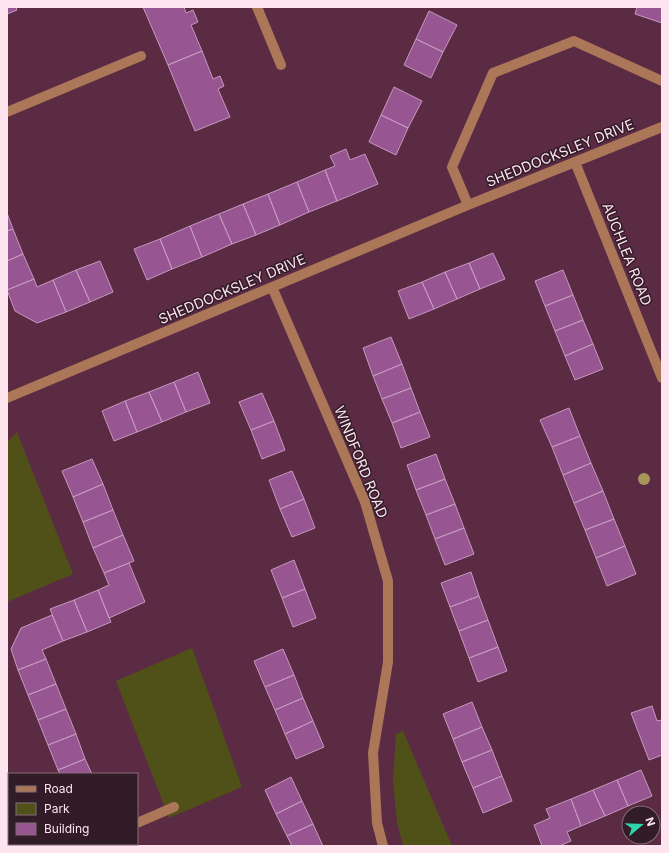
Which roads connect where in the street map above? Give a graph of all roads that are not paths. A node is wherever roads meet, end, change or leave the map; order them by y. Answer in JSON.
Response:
{"nodes":[{"id":1,"x":257,"y":7,"type":"edge"},
{"id":2,"x":141,"y":56,"type":"dead end"},
{"id":3,"x":281,"y":65,"type":"dead end"},
{"id":4,"x":662,"y":81,"type":"edge"},
{"id":5,"x":7,"y":112,"type":"edge"},
{"id":6,"x":662,"y":127,"type":"edge"},
{"id":7,"x":574,"y":162,"type":"junction"},
{"id":8,"x":468,"y":206,"type":"junction"},
{"id":9,"x":272,"y":287,"type":"junction"},
{"id":10,"x":662,"y":378,"type":"edge"},
{"id":11,"x":7,"y":398,"type":"edge"},
{"id":12,"x":174,"y":807,"type":"dead end"},
{"id":13,"x":138,"y":823,"type":"edge"},
{"id":14,"x":383,"y":846,"type":"edge"}],
"edges":[{"from":1,"to":3,"type":"street"},
{"from":2,"to":5,"type":"street"},
{"from":4,"to":8,"type":"street"},
{"from":6,"to":7,"type":"street","name":"SHEDDOCKSLEY DRIVE"},
{"from":7,"to":8,"type":"street","name":"SHEDDOCKSLEY DRIVE"},
{"from":7,"to":10,"type":"street","name":"AUCHLEA ROAD"},
{"from":8,"to":9,"type":"street","name":"SHEDDOCKSLEY DRIVE"},
{"from":9,"to":11,"type":"street","name":"SHEDDOCKSLEY DRIVE"},
{"from":9,"to":14,"type":"street","name":"WINDFORD ROAD"},
{"from":12,"to":13,"type":"street"}]}
